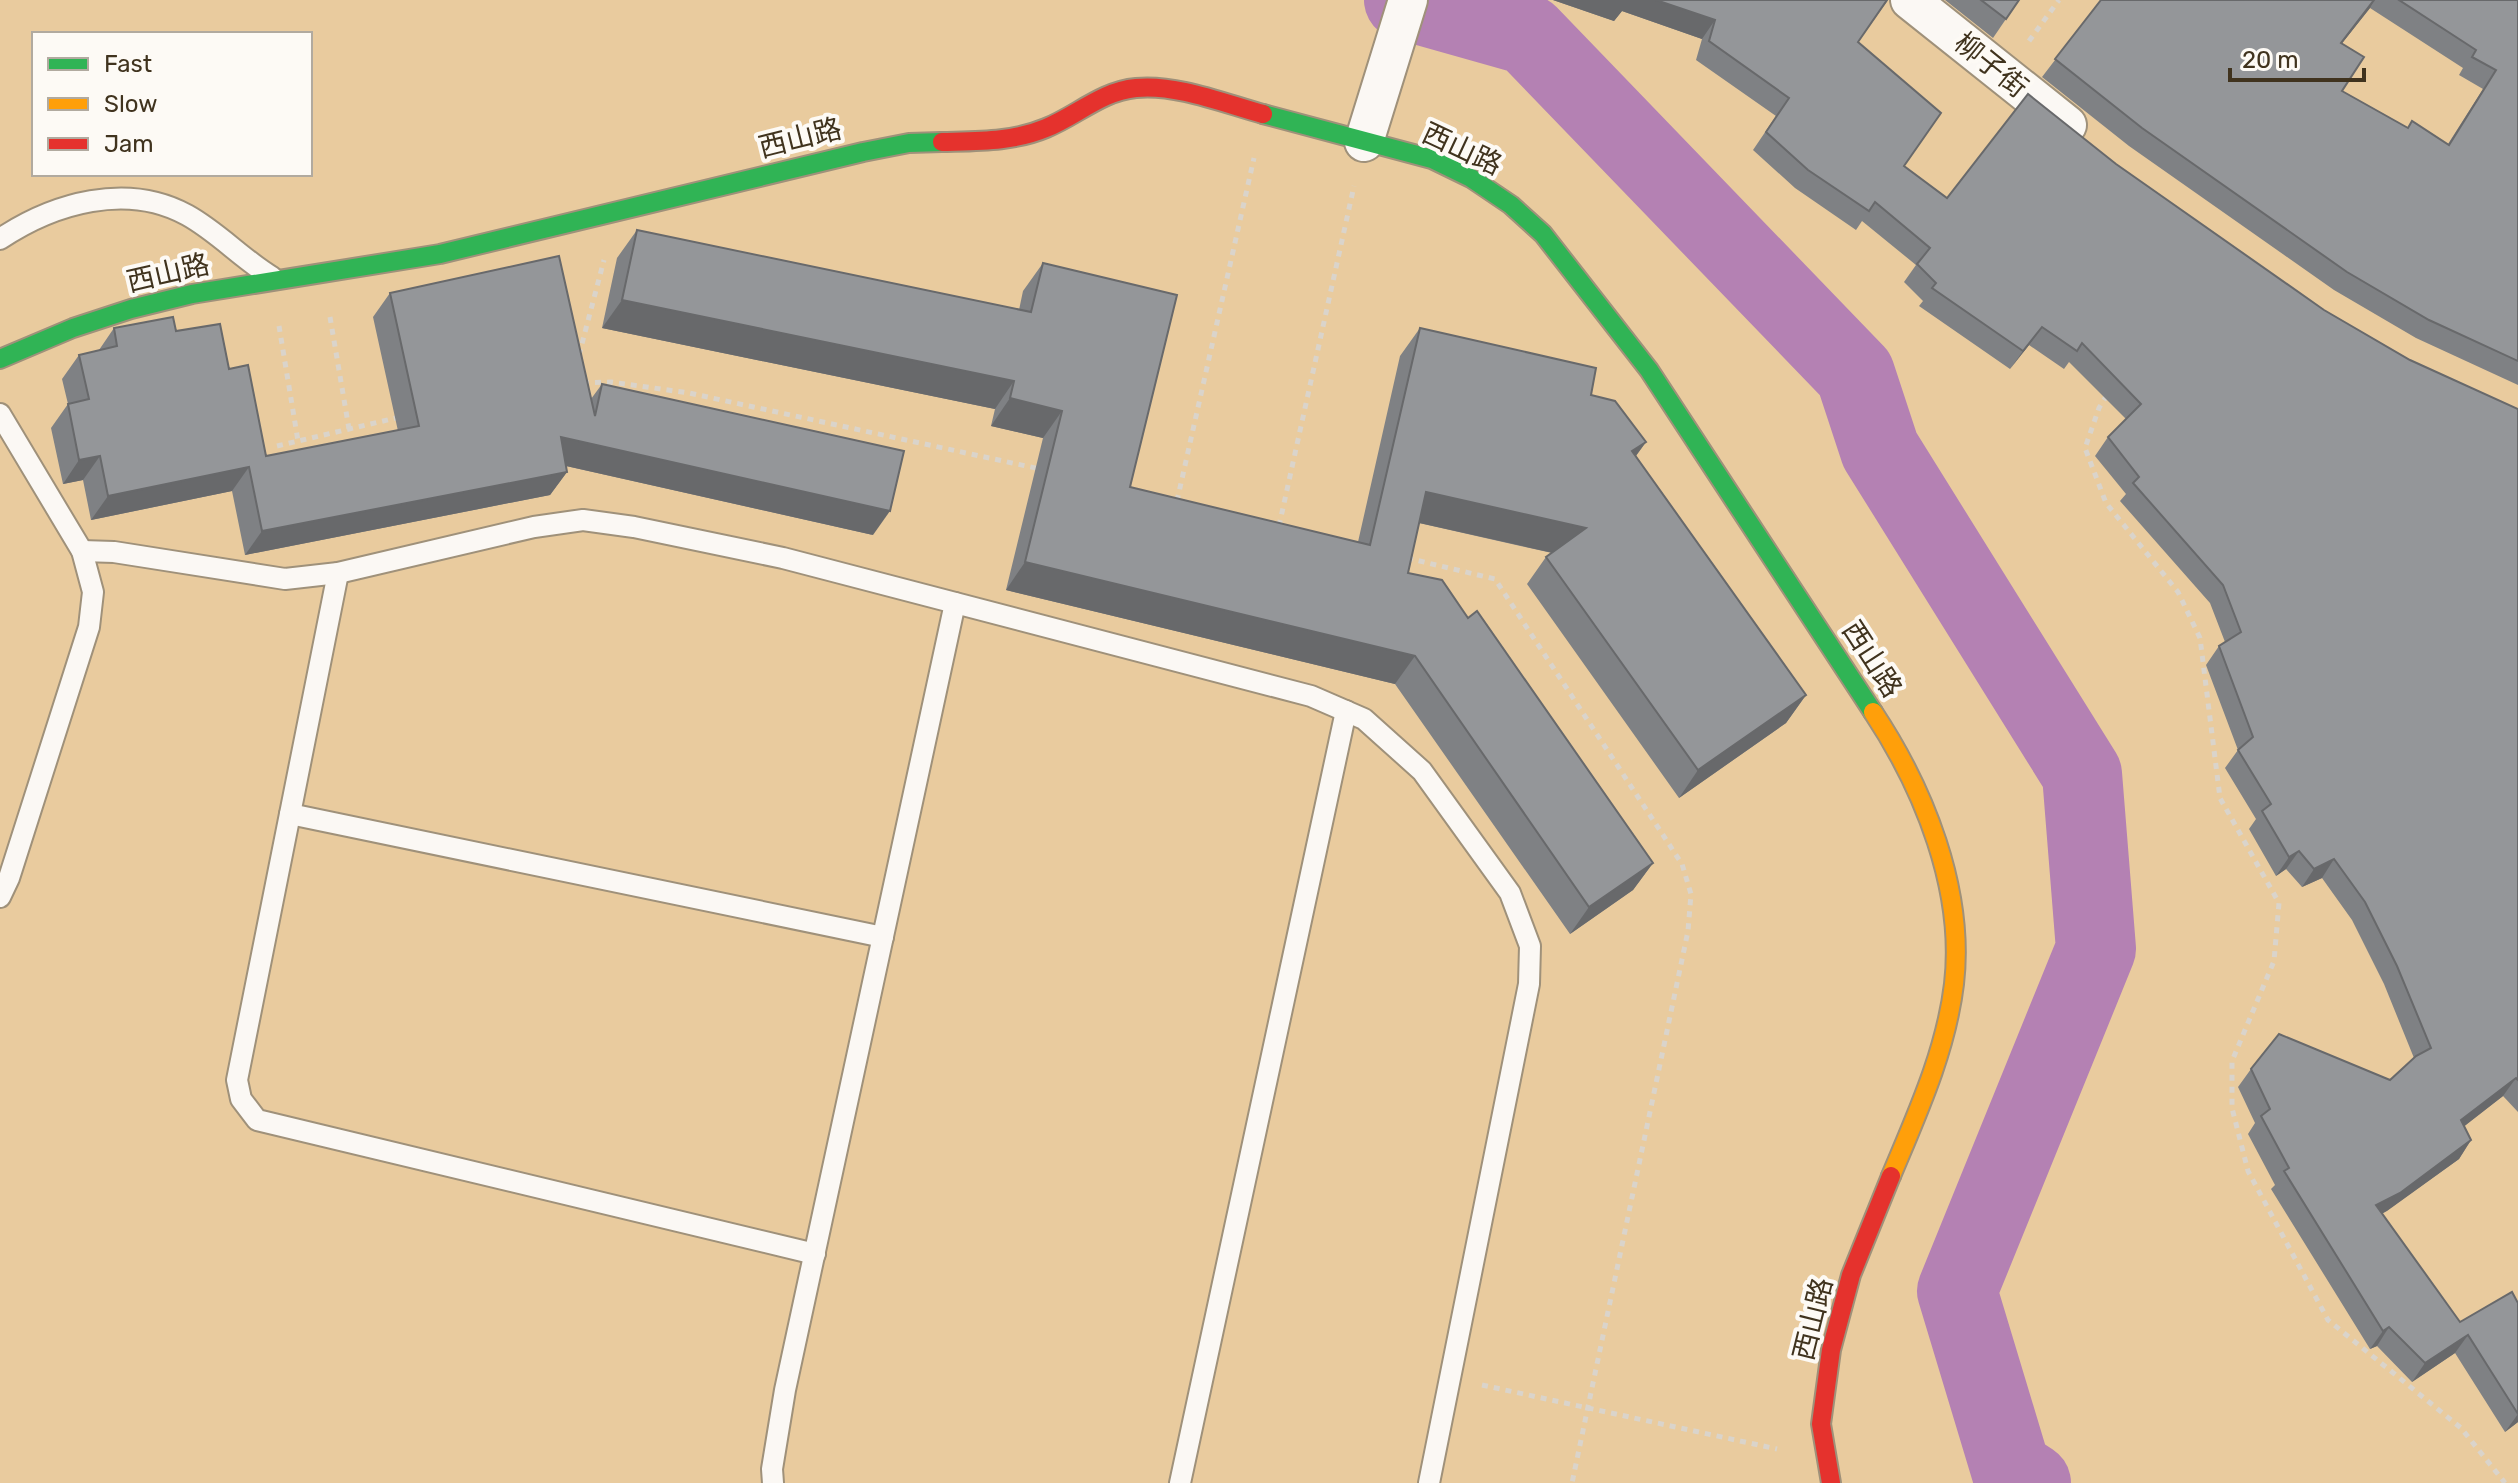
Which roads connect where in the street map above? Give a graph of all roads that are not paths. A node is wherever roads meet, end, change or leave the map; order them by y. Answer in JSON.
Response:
{"nodes":[{"id":1,"x":1408,"y":0,"type":"edge"},
{"id":2,"x":1910,"y":0,"type":"edge"},
{"id":3,"x":1364,"y":142,"type":"junction"},
{"id":4,"x":2094,"y":146,"type":"edge"},
{"id":5,"x":0,"y":239,"type":"edge"},
{"id":6,"x":277,"y":280,"type":"junction"},
{"id":7,"x":0,"y":359,"type":"edge"},
{"id":8,"x":0,"y":414,"type":"edge"},
{"id":9,"x":82,"y":551,"type":"junction"},
{"id":10,"x":338,"y":573,"type":"junction"},
{"id":11,"x":955,"y":603,"type":"junction"},
{"id":12,"x":1346,"y":711,"type":"junction"},
{"id":13,"x":290,"y":814,"type":"junction"},
{"id":14,"x":0,"y":897,"type":"edge"},
{"id":15,"x":883,"y":937,"type":"junction"},
{"id":16,"x":815,"y":1254,"type":"junction"},
{"id":17,"x":773,"y":1483,"type":"edge"},
{"id":18,"x":1180,"y":1483,"type":"edge"},
{"id":19,"x":1429,"y":1483,"type":"edge"},
{"id":20,"x":1831,"y":1483,"type":"edge"}],
"edges":[{"from":1,"to":3,"type":"street"},
{"from":2,"to":4,"type":"street","name":"柳子街"},
{"from":3,"to":6,"type":"street","name":"西山路"},
{"from":3,"to":20,"type":"street","name":"西山路"},
{"from":5,"to":6,"type":"lane"},
{"from":6,"to":7,"type":"street","name":"西山路"},
{"from":8,"to":9,"type":"lane"},
{"from":9,"to":10,"type":"lane"},
{"from":9,"to":14,"type":"lane"},
{"from":10,"to":11,"type":"lane"},
{"from":10,"to":13,"type":"lane"},
{"from":11,"to":12,"type":"lane"},
{"from":11,"to":15,"type":"lane"},
{"from":12,"to":18,"type":"lane"},
{"from":12,"to":19,"type":"lane"},
{"from":13,"to":15,"type":"lane"},
{"from":13,"to":16,"type":"lane"},
{"from":15,"to":16,"type":"lane"},
{"from":16,"to":17,"type":"lane"}]}
